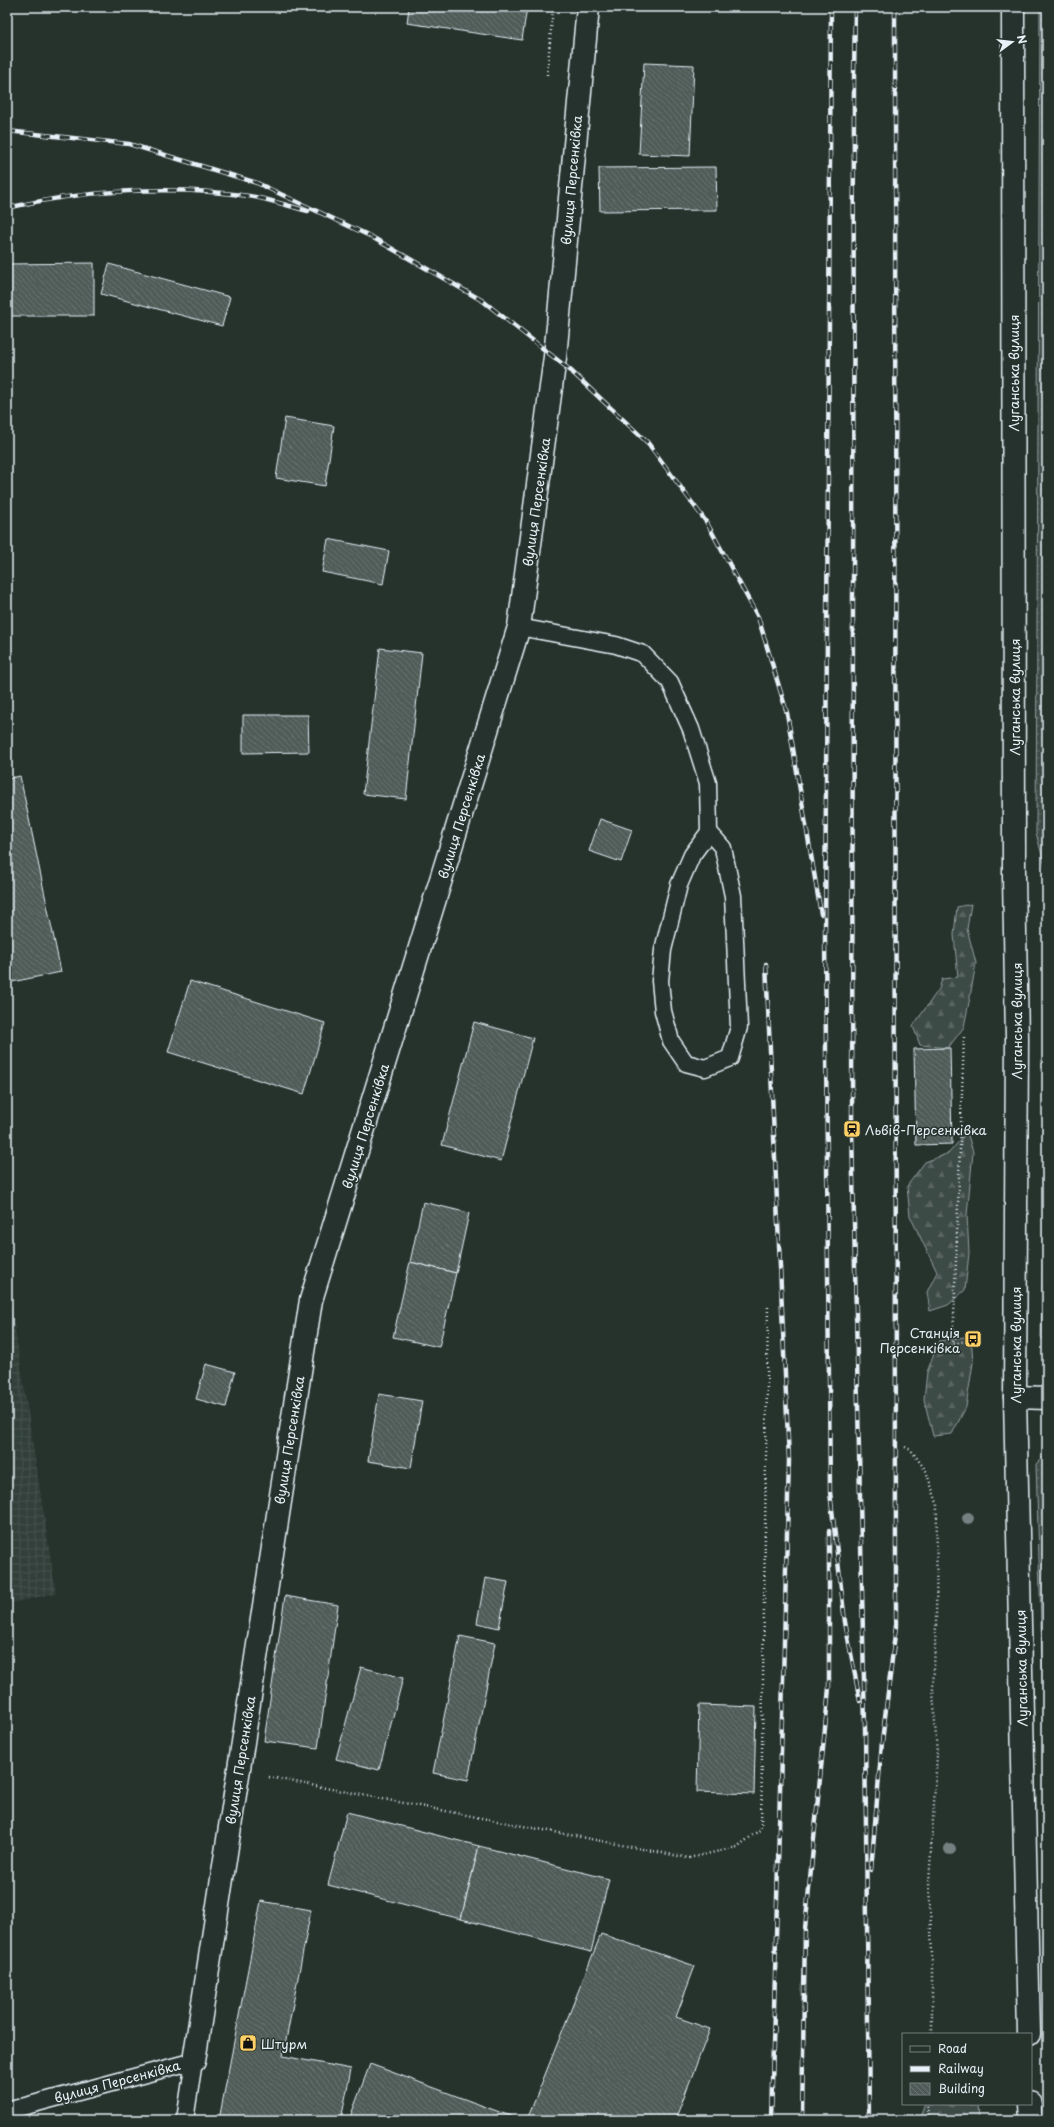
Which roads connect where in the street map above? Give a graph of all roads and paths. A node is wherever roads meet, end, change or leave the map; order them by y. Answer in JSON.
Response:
{"nodes":[{"id":1,"x":553,"y":7,"type":"edge"},
{"id":2,"x":588,"y":7,"type":"edge"},
{"id":3,"x":1013,"y":7,"type":"edge"},
{"id":4,"x":547,"y":75,"type":"dead end"},
{"id":5,"x":519,"y":627,"type":"junction"},
{"id":6,"x":709,"y":832,"type":"junction"},
{"id":7,"x":964,"y":1037,"type":"dead end"},
{"id":8,"x":768,"y":1306,"type":"dead end"},
{"id":9,"x":973,"y":1339,"type":"dead end"},
{"id":10,"x":1015,"y":1398,"type":"junction"},
{"id":11,"x":1047,"y":1398,"type":"edge"},
{"id":12,"x":905,"y":1447,"type":"dead end"},
{"id":13,"x":238,"y":1771,"type":"junction"},
{"id":14,"x":932,"y":2033,"type":"edge"},
{"id":15,"x":1029,"y":2033,"type":"edge"},
{"id":16,"x":194,"y":2061,"type":"junction"},
{"id":17,"x":928,"y":2105,"type":"edge"},
{"id":18,"x":1030,"y":2105,"type":"edge"},
{"id":19,"x":7,"y":2111,"type":"edge"},
{"id":20,"x":185,"y":2120,"type":"edge"},
{"id":21,"x":928,"y":2120,"type":"edge"},
{"id":22,"x":1031,"y":2120,"type":"edge"}],
"edges":[{"from":1,"to":4,"type":"path"},
{"from":2,"to":5,"type":"street","name":"вулиця Персенківка"},
{"from":3,"to":10,"type":"street","name":"Луганська вулиця"},
{"from":5,"to":6,"type":"lane"},
{"from":5,"to":13,"type":"street","name":"вулиця Персенківка"},
{"from":6,"to":6,"type":"lane"},
{"from":7,"to":9,"type":"path"},
{"from":8,"to":13,"type":"path"},
{"from":10,"to":11,"type":"street"},
{"from":10,"to":15,"type":"street","name":"Луганська вулиця"},
{"from":12,"to":14,"type":"path"},
{"from":13,"to":16,"type":"street","name":"вулиця Персенківка"},
{"from":16,"to":19,"type":"lane","name":"вулиця Персенківка"},
{"from":16,"to":20,"type":"lane"},
{"from":17,"to":21,"type":"path"},
{"from":18,"to":22,"type":"street"}]}
